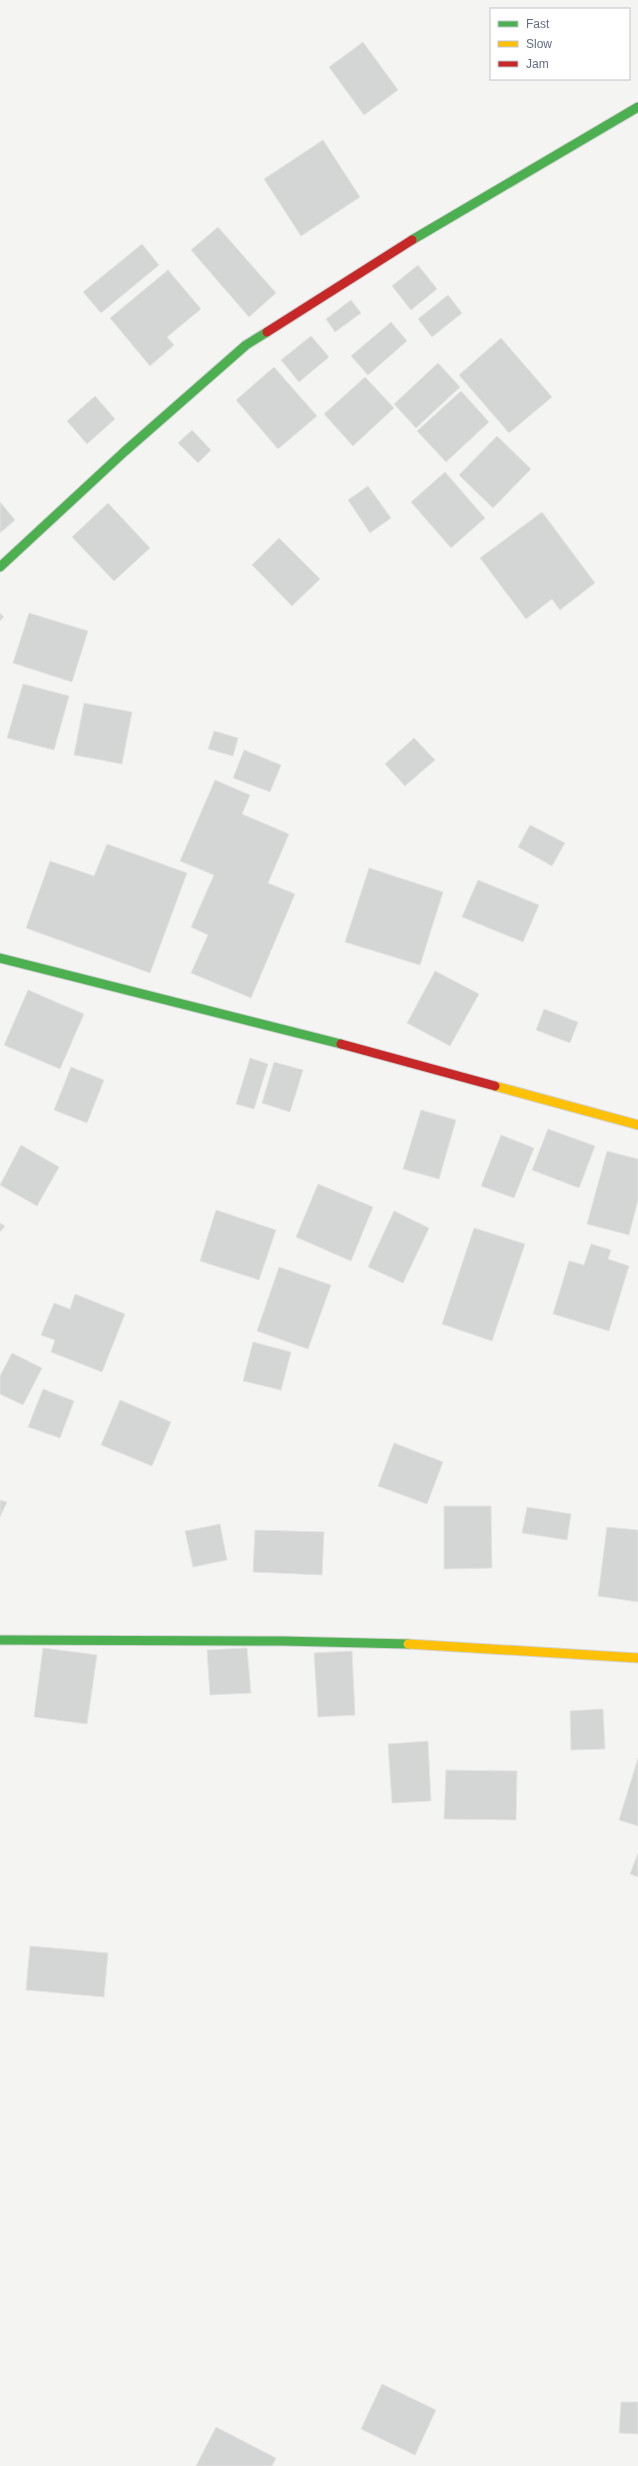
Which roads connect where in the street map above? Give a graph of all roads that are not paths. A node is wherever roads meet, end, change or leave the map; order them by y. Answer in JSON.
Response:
{"nodes":[{"id":1,"x":638,"y":107,"type":"edge"},
{"id":2,"x":0,"y":567,"type":"edge"},
{"id":3,"x":0,"y":958,"type":"edge"},
{"id":4,"x":638,"y":1125,"type":"edge"},
{"id":5,"x":0,"y":1640,"type":"edge"},
{"id":6,"x":638,"y":1658,"type":"edge"}],
"edges":[{"from":1,"to":2,"type":"street"},
{"from":3,"to":4,"type":"street"},
{"from":5,"to":6,"type":"street"}]}
